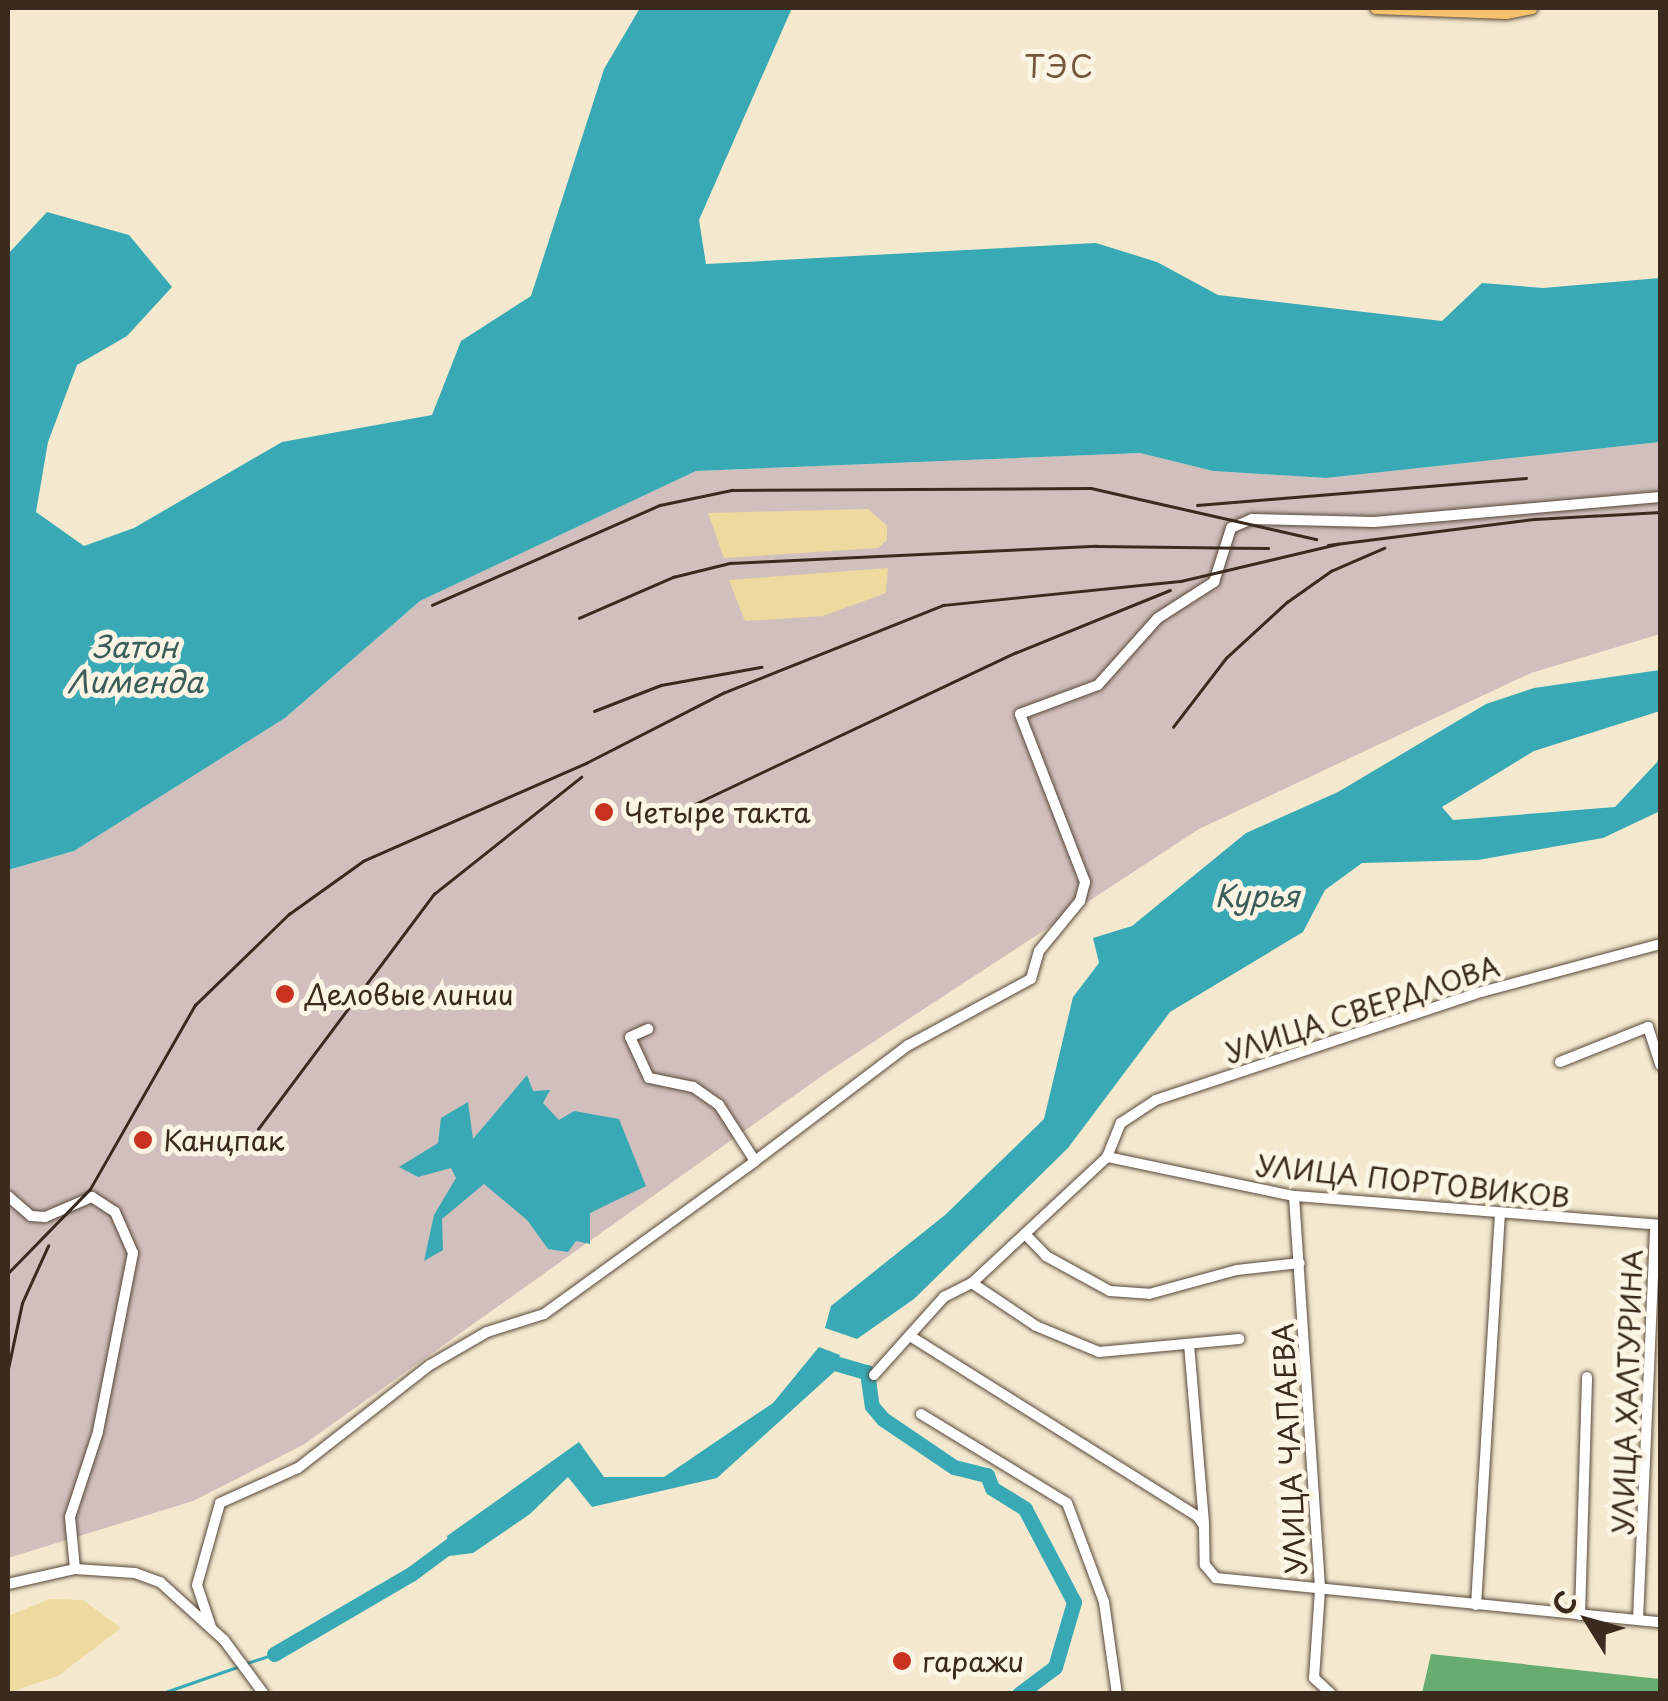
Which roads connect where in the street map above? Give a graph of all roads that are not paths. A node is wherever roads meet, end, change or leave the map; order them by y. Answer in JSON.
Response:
{"nodes":[{"id":1,"x":1376,"y":8,"type":"edge"},
{"id":2,"x":1532,"y":8,"type":"edge"},
{"id":3,"x":1660,"y":498,"type":"edge"},
{"id":4,"x":1660,"y":944,"type":"edge"},
{"id":5,"x":648,"y":1028,"type":"dead end"},
{"id":6,"x":1560,"y":1062,"type":"dead end"},
{"id":7,"x":1660,"y":1064,"type":"edge"},
{"id":8,"x":1107,"y":1157,"type":"junction"},
{"id":9,"x":755,"y":1161,"type":"junction"},
{"id":10,"x":8,"y":1196,"type":"edge"},
{"id":11,"x":1294,"y":1196,"type":"junction"},
{"id":12,"x":1500,"y":1216,"type":"junction"},
{"id":13,"x":1658,"y":1225,"type":"edge"},
{"id":14,"x":1025,"y":1234,"type":"junction"},
{"id":15,"x":1300,"y":1263,"type":"junction"},
{"id":16,"x":972,"y":1282,"type":"junction"},
{"id":17,"x":910,"y":1336,"type":"junction"},
{"id":18,"x":1239,"y":1338,"type":"dead end"},
{"id":19,"x":1189,"y":1344,"type":"junction"},
{"id":20,"x":874,"y":1374,"type":"dead end"},
{"id":21,"x":1586,"y":1377,"type":"dead end"},
{"id":22,"x":920,"y":1414,"type":"dead end"},
{"id":23,"x":1204,"y":1526,"type":"junction"},
{"id":24,"x":75,"y":1568,"type":"junction"},
{"id":25,"x":8,"y":1584,"type":"edge"},
{"id":26,"x":1320,"y":1590,"type":"junction"},
{"id":27,"x":1476,"y":1605,"type":"junction"},
{"id":28,"x":1580,"y":1615,"type":"junction"},
{"id":29,"x":1638,"y":1620,"type":"junction"},
{"id":30,"x":1660,"y":1622,"type":"edge"},
{"id":31,"x":211,"y":1627,"type":"junction"},
{"id":32,"x":264,"y":1694,"type":"edge"},
{"id":33,"x":1116,"y":1694,"type":"edge"},
{"id":34,"x":1331,"y":1694,"type":"edge"}],
"edges":[{"from":1,"to":2,"type":"main road"},
{"from":3,"to":9,"type":"street"},
{"from":4,"to":8,"type":"street","name":"УЛИЦА СВЕРДЛОВА"},
{"from":5,"to":9,"type":"street"},
{"from":6,"to":7,"type":"street"},
{"from":8,"to":11,"type":"street","name":"УЛИЦА ПОРТОВИКОВ"},
{"from":8,"to":14,"type":"street"},
{"from":9,"to":31,"type":"street"},
{"from":10,"to":24,"type":"street"},
{"from":11,"to":12,"type":"street","name":"УЛИЦА ПОРТОВИКОВ"},
{"from":11,"to":15,"type":"street","name":"УЛИЦА ЧАПАЕВА"},
{"from":12,"to":13,"type":"street","name":"УЛИЦА ПОРТОВИКОВ"},
{"from":12,"to":27,"type":"street"},
{"from":13,"to":29,"type":"street","name":"УЛИЦА ХАЛТУРИНА"},
{"from":14,"to":15,"type":"street"},
{"from":14,"to":16,"type":"street"},
{"from":15,"to":26,"type":"street","name":"УЛИЦА ЧАПАЕВА"},
{"from":16,"to":17,"type":"street"},
{"from":16,"to":19,"type":"street"},
{"from":17,"to":20,"type":"street"},
{"from":17,"to":23,"type":"street"},
{"from":18,"to":19,"type":"street"},
{"from":19,"to":23,"type":"street"},
{"from":21,"to":28,"type":"street","name":"УЛИЦА ХАЛТУРИНА"},
{"from":22,"to":33,"type":"street"},
{"from":23,"to":26,"type":"street"},
{"from":24,"to":25,"type":"street"},
{"from":24,"to":31,"type":"street"},
{"from":26,"to":27,"type":"street"},
{"from":26,"to":34,"type":"street","name":"УЛИЦА ЧАПАЕВА"},
{"from":27,"to":28,"type":"street"},
{"from":28,"to":29,"type":"street"},
{"from":29,"to":30,"type":"street"},
{"from":31,"to":32,"type":"street"}]}
